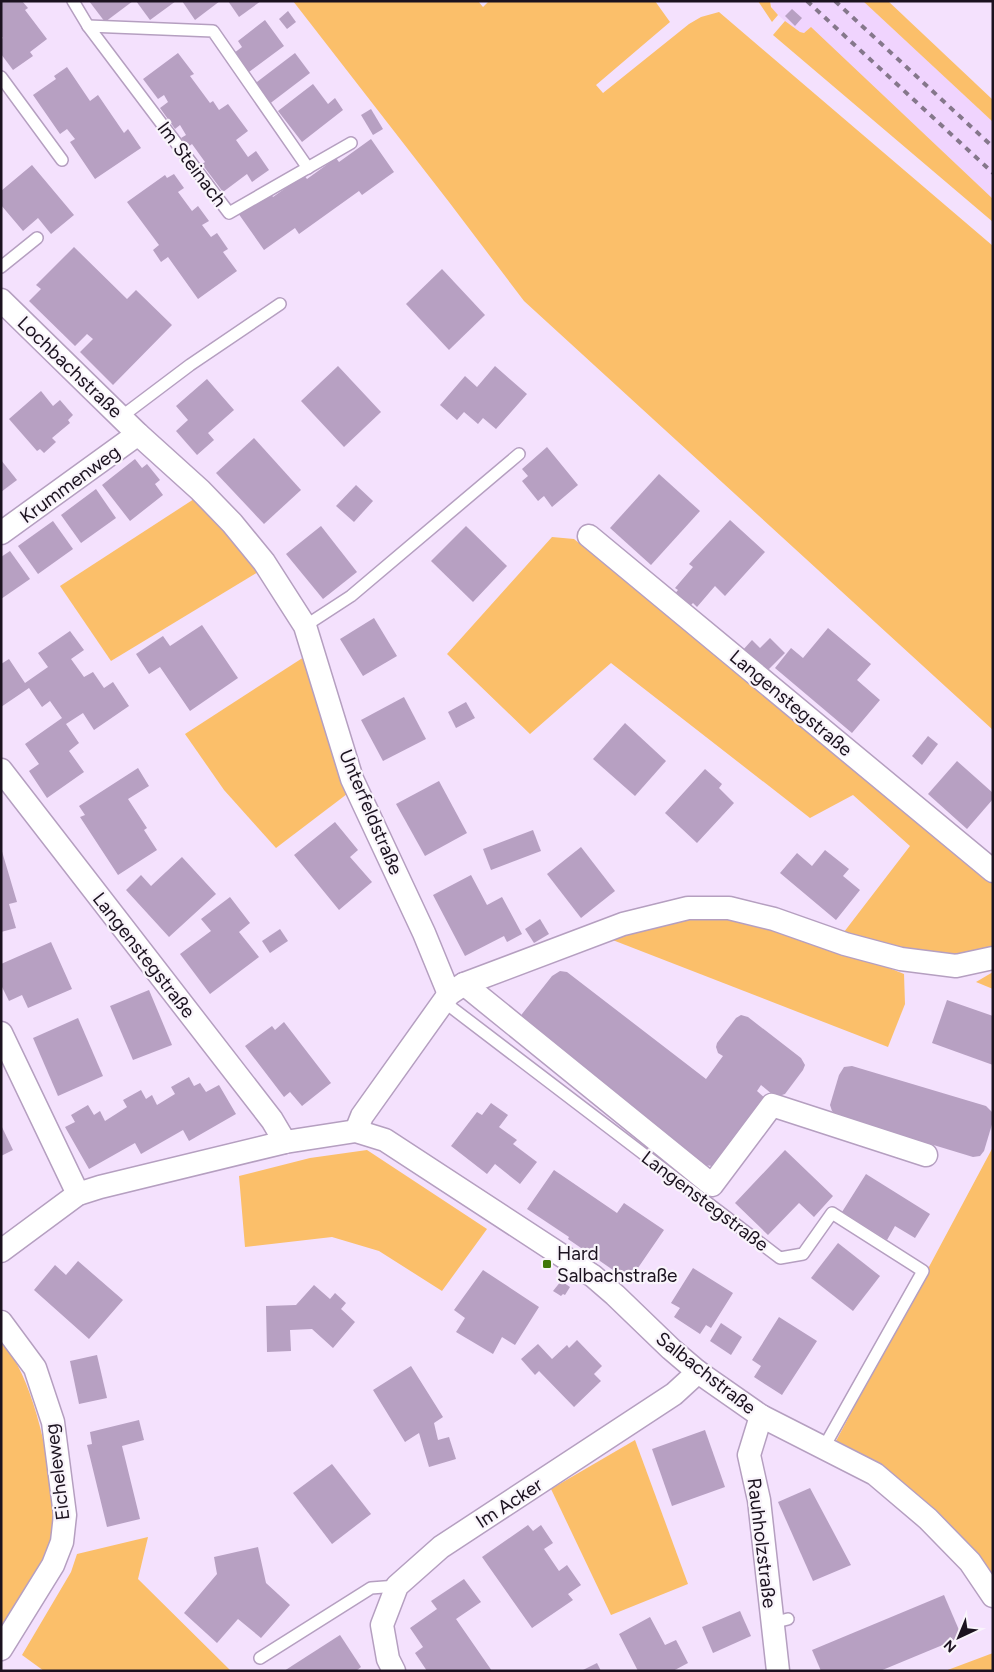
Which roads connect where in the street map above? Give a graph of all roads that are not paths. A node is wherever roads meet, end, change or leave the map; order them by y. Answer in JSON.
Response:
{"nodes":[{"id":1,"x":73,"y":1,"type":"edge"},
{"id":2,"x":88,"y":26,"type":"junction"},
{"id":3,"x":1,"y":77,"type":"edge"},
{"id":4,"x":350,"y":143,"type":"dead end"},
{"id":5,"x":62,"y":160,"type":"dead end"},
{"id":6,"x":308,"y":168,"type":"junction"},
{"id":7,"x":37,"y":238,"type":"dead end"},
{"id":8,"x":1,"y":267,"type":"edge"},
{"id":9,"x":1,"y":300,"type":"edge"},
{"id":10,"x":280,"y":304,"type":"dead end"},
{"id":11,"x":122,"y":417,"type":"junction"},
{"id":12,"x":138,"y":434,"type":"junction"},
{"id":13,"x":519,"y":454,"type":"dead end"},
{"id":14,"x":1,"y":533,"type":"edge"},
{"id":15,"x":589,"y":536,"type":"dead end"},
{"id":16,"x":305,"y":626,"type":"junction"},
{"id":17,"x":1,"y":770,"type":"edge"},
{"id":18,"x":993,"y":870,"type":"edge"},
{"id":19,"x":993,"y":958,"type":"edge"},
{"id":20,"x":452,"y":993,"type":"junction"},
{"id":21,"x":1,"y":1033,"type":"edge"},
{"id":22,"x":356,"y":1131,"type":"junction"},
{"id":23,"x":285,"y":1142,"type":"junction"},
{"id":24,"x":926,"y":1155,"type":"dead end"},
{"id":25,"x":78,"y":1194,"type":"junction"},
{"id":26,"x":1,"y":1251,"type":"edge"},
{"id":27,"x":1,"y":1322,"type":"edge"},
{"id":28,"x":698,"y":1372,"type":"junction"},
{"id":29,"x":761,"y":1416,"type":"junction"},
{"id":30,"x":824,"y":1447,"type":"junction"},
{"id":31,"x":397,"y":1586,"type":"junction"},
{"id":32,"x":993,"y":1596,"type":"edge"},
{"id":33,"x":1,"y":1649,"type":"edge"},
{"id":34,"x":260,"y":1658,"type":"dead end"},
{"id":35,"x":394,"y":1671,"type":"edge"},
{"id":36,"x":778,"y":1671,"type":"edge"}],
"edges":[{"from":1,"to":2,"type":"lane","name":"Im Steinach"},
{"from":2,"to":6,"type":"lane"},
{"from":2,"to":6,"type":"lane","name":"Im Steinach"},
{"from":3,"to":5,"type":"lane"},
{"from":4,"to":6,"type":"lane","name":"Im Steinach"},
{"from":7,"to":8,"type":"lane"},
{"from":9,"to":11,"type":"street","name":"Lochbachstraße"},
{"from":10,"to":11,"type":"lane"},
{"from":11,"to":12,"type":"street","name":"Lochbachstraße"},
{"from":12,"to":14,"type":"street","name":"Krummenweg"},
{"from":12,"to":16,"type":"street","name":"Unterfeldstraße"},
{"from":13,"to":16,"type":"lane"},
{"from":15,"to":18,"type":"street","name":"Langenstegstraße"},
{"from":16,"to":20,"type":"street","name":"Unterfeldstraße"},
{"from":17,"to":23,"type":"street","name":"Langenstegstraße"},
{"from":19,"to":20,"type":"street"},
{"from":20,"to":22,"type":"street"},
{"from":20,"to":24,"type":"street","name":"Langenstegstraße"},
{"from":20,"to":30,"type":"lane","name":"Langenstegstraße"},
{"from":21,"to":25,"type":"street"},
{"from":22,"to":23,"type":"street"},
{"from":22,"to":28,"type":"street","name":"Salbachstraße"},
{"from":23,"to":25,"type":"street"},
{"from":25,"to":26,"type":"street"},
{"from":27,"to":33,"type":"street","name":"Eicheleweg"},
{"from":28,"to":29,"type":"street","name":"Salbachstraße"},
{"from":28,"to":31,"type":"street","name":"Im Acker"},
{"from":29,"to":30,"type":"street","name":"Salbachstraße"},
{"from":29,"to":36,"type":"street","name":"Rauhholzstraße"},
{"from":30,"to":32,"type":"street","name":"Salbachstraße"},
{"from":31,"to":34,"type":"lane"},
{"from":31,"to":35,"type":"street","name":"Im Acker"}]}
